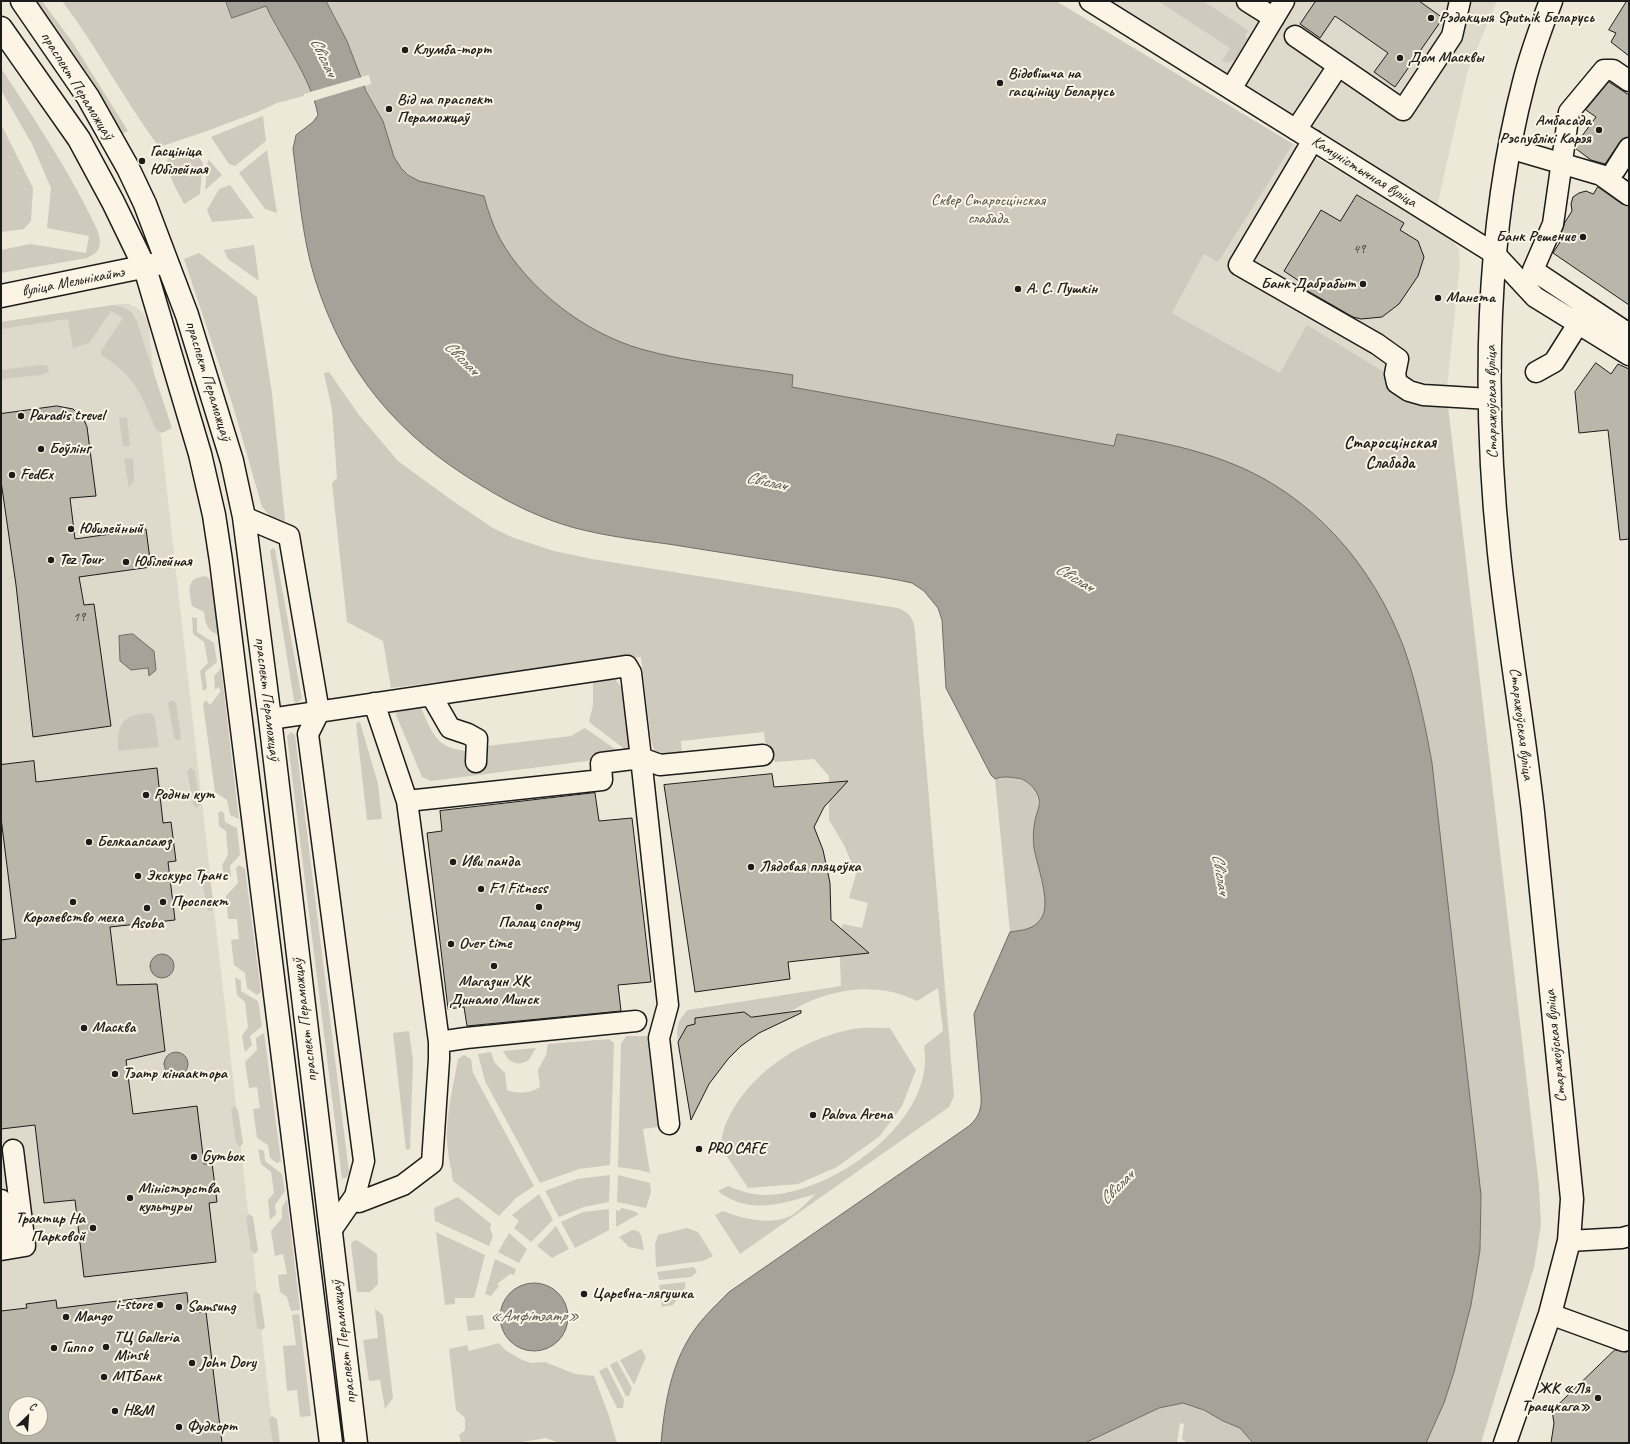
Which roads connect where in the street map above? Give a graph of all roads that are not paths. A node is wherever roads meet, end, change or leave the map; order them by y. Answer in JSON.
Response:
{"nodes":[{"id":1,"x":22,"y":1,"type":"edge"},
{"id":2,"x":1090,"y":1,"type":"edge"},
{"id":3,"x":1248,"y":1,"type":"edge"},
{"id":4,"x":1284,"y":1,"type":"edge"},
{"id":5,"x":1460,"y":1,"type":"edge"},
{"id":6,"x":1551,"y":1,"type":"edge"},
{"id":7,"x":1274,"y":18,"type":"junction"},
{"id":8,"x":1,"y":28,"type":"edge"},
{"id":9,"x":1295,"y":36,"type":"dead end"},
{"id":10,"x":1338,"y":66,"type":"junction"},
{"id":11,"x":1629,"y":81,"type":"edge"},
{"id":12,"x":1231,"y":89,"type":"junction"},
{"id":13,"x":1296,"y":130,"type":"junction"},
{"id":14,"x":1313,"y":140,"type":"junction"},
{"id":15,"x":1509,"y":148,"type":"junction"},
{"id":16,"x":1629,"y":148,"type":"edge"},
{"id":17,"x":1561,"y":163,"type":"junction"},
{"id":18,"x":1615,"y":170,"type":"dead end"},
{"id":19,"x":1629,"y":195,"type":"edge"},
{"id":20,"x":1496,"y":254,"type":"junction"},
{"id":21,"x":168,"y":261,"type":"junction"},
{"id":22,"x":144,"y":268,"type":"junction"},
{"id":23,"x":1,"y":296,"type":"edge"},
{"id":24,"x":1578,"y":324,"type":"junction"},
{"id":25,"x":1627,"y":344,"type":"edge"},
{"id":26,"x":1536,"y":372,"type":"dead end"},
{"id":27,"x":1490,"y":399,"type":"junction"},
{"id":28,"x":244,"y":517,"type":"junction"},
{"id":29,"x":431,"y":695,"type":"junction"},
{"id":30,"x":374,"y":703,"type":"junction"},
{"id":31,"x":319,"y":712,"type":"junction"},
{"id":32,"x":270,"y":719,"type":"junction"},
{"id":33,"x":763,"y":755,"type":"dead end"},
{"id":34,"x":641,"y":758,"type":"junction"},
{"id":35,"x":476,"y":762,"type":"dead end"},
{"id":36,"x":407,"y":801,"type":"junction"},
{"id":37,"x":636,"y":1021,"type":"dead end"},
{"id":38,"x":439,"y":1042,"type":"junction"},
{"id":39,"x":669,"y":1124,"type":"dead end"},
{"id":40,"x":13,"y":1150,"type":"dead end"},
{"id":41,"x":355,"y":1196,"type":"junction"},
{"id":42,"x":1,"y":1200,"type":"edge"},
{"id":43,"x":330,"y":1232,"type":"junction"},
{"id":44,"x":1629,"y":1236,"type":"edge"},
{"id":45,"x":1569,"y":1241,"type":"junction"},
{"id":46,"x":4,"y":1249,"type":"edge"},
{"id":47,"x":1550,"y":1314,"type":"junction"},
{"id":48,"x":1624,"y":1341,"type":"dead end"},
{"id":49,"x":331,"y":1443,"type":"edge"},
{"id":50,"x":356,"y":1443,"type":"edge"},
{"id":51,"x":1505,"y":1443,"type":"edge"}],
"edges":[{"from":1,"to":21,"type":"main road","name":"праспект Пераможцаў"},
{"from":2,"to":12,"type":"street","name":"Камуністычная вуліца"},
{"from":3,"to":7,"type":"street"},
{"from":4,"to":7,"type":"street"},
{"from":5,"to":10,"type":"street"},
{"from":6,"to":15,"type":"main road","name":"Старажоўская вуліца"},
{"from":7,"to":12,"type":"street"},
{"from":8,"to":22,"type":"main road","name":"праспект Пераможцаў"},
{"from":9,"to":10,"type":"street"},
{"from":10,"to":13,"type":"street"},
{"from":11,"to":17,"type":"street"},
{"from":12,"to":13,"type":"street","name":"Камуністычная вуліца"},
{"from":13,"to":14,"type":"street","name":"Камуністычная вуліца"},
{"from":14,"to":20,"type":"street","name":"Камуністычная вуліца"},
{"from":14,"to":27,"type":"street"},
{"from":15,"to":17,"type":"street"},
{"from":15,"to":20,"type":"main road","name":"Старажоўская вуліца"},
{"from":16,"to":18,"type":"street"},
{"from":17,"to":19,"type":"street"},
{"from":17,"to":25,"type":"street"},
{"from":20,"to":24,"type":"street","name":"Камуністычная вуліца"},
{"from":20,"to":27,"type":"main road","name":"Старажоўская вуліца"},
{"from":21,"to":22,"type":"main road","name":"вуліца Мельнікайтэ"},
{"from":21,"to":28,"type":"main road","name":"праспект Пераможцаў"},
{"from":22,"to":23,"type":"main road","name":"вуліца Мельнікайтэ"},
{"from":22,"to":49,"type":"main road","name":"праспект Пераможцаў"},
{"from":24,"to":25,"type":"street","name":"Камуністычная вуліца"},
{"from":24,"to":26,"type":"street"},
{"from":27,"to":45,"type":"main road","name":"Старажоўская вуліца"},
{"from":28,"to":31,"type":"street"},
{"from":28,"to":32,"type":"main road","name":"праспект Пераможцаў"},
{"from":29,"to":30,"type":"street"},
{"from":29,"to":34,"type":"street"},
{"from":29,"to":35,"type":"street"},
{"from":30,"to":31,"type":"street"},
{"from":30,"to":36,"type":"street"},
{"from":31,"to":32,"type":"street"},
{"from":31,"to":41,"type":"street"},
{"from":32,"to":43,"type":"main road","name":"праспект Пераможцаў"},
{"from":33,"to":34,"type":"street"},
{"from":34,"to":36,"type":"street"},
{"from":34,"to":39,"type":"street"},
{"from":36,"to":38,"type":"street"},
{"from":37,"to":38,"type":"street"},
{"from":38,"to":41,"type":"street"},
{"from":40,"to":46,"type":"street"},
{"from":41,"to":43,"type":"street"},
{"from":42,"to":46,"type":"street"},
{"from":43,"to":50,"type":"main road","name":"праспект Пераможцаў"},
{"from":44,"to":45,"type":"street"},
{"from":45,"to":47,"type":"main road","name":"Старажоўская вуліца"},
{"from":47,"to":48,"type":"street"},
{"from":47,"to":51,"type":"main road","name":"Старажоўская вуліца"}]}
